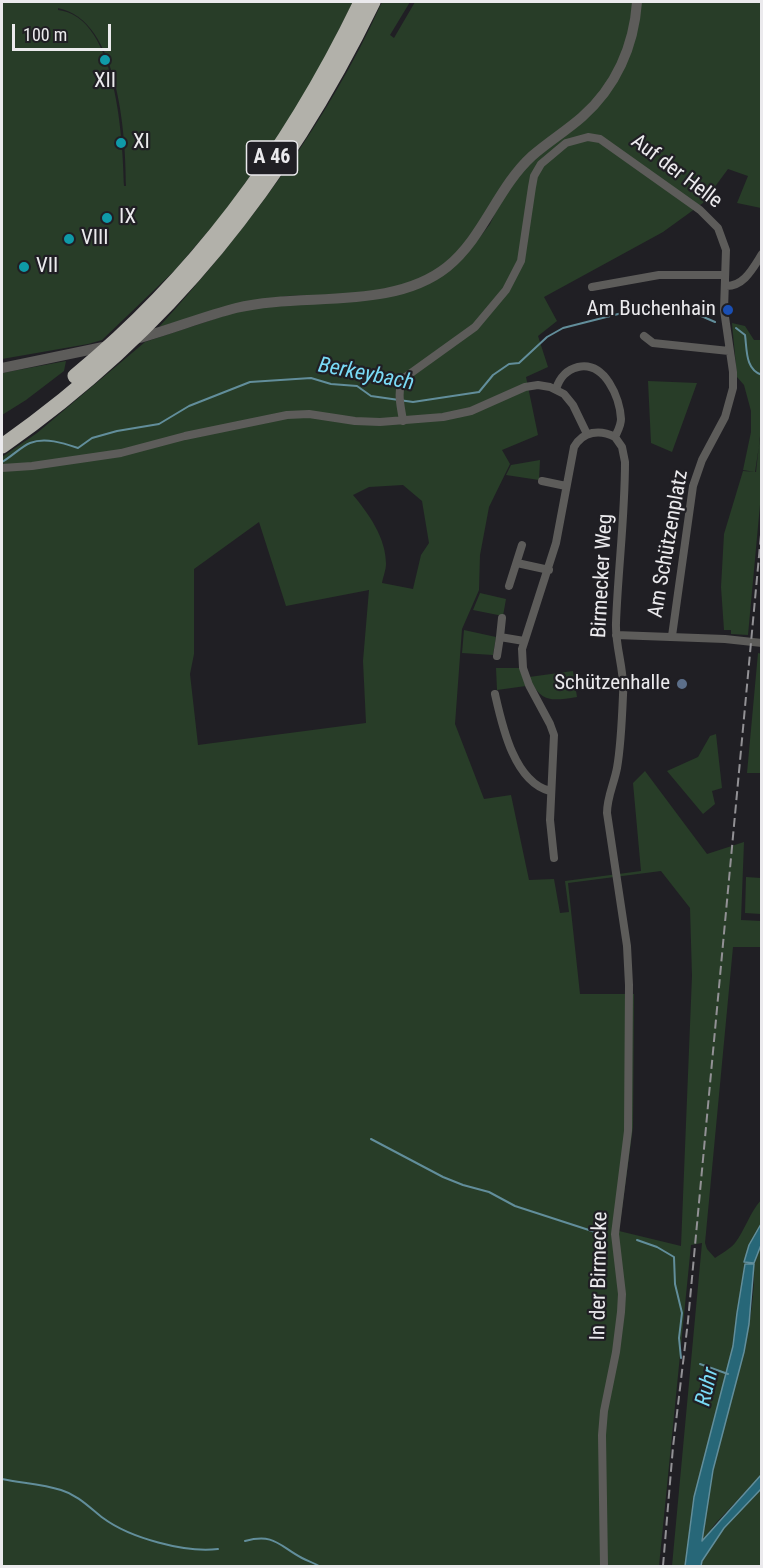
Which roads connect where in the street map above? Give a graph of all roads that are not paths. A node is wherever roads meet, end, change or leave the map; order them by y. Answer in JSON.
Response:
{"nodes":[{"id":1,"x":361,"y":2,"type":"edge"},
{"id":2,"x":373,"y":2,"type":"edge"},
{"id":3,"x":637,"y":2,"type":"edge"},
{"id":4,"x":564,"y":138,"type":"junction"},
{"id":5,"x":762,"y":254,"type":"edge"},
{"id":6,"x":725,"y":275,"type":"junction"},
{"id":7,"x":724,"y":286,"type":"junction"},
{"id":8,"x":592,"y":287,"type":"dead end"},
{"id":9,"x":644,"y":336,"type":"dead end"},
{"id":10,"x":729,"y":351,"type":"junction"},
{"id":11,"x":2,"y":368,"type":"edge"},
{"id":12,"x":556,"y":389,"type":"junction"},
{"id":13,"x":403,"y":421,"type":"junction"},
{"id":14,"x":2,"y":433,"type":"edge"},
{"id":15,"x":587,"y":434,"type":"junction"},
{"id":16,"x":615,"y":437,"type":"junction"},
{"id":17,"x":2,"y":446,"type":"edge"},
{"id":18,"x":2,"y":468,"type":"edge"},
{"id":19,"x":542,"y":481,"type":"dead end"},
{"id":20,"x":566,"y":486,"type":"junction"},
{"id":21,"x":522,"y":545,"type":"dead end"},
{"id":22,"x":517,"y":563,"type":"junction"},
{"id":23,"x":549,"y":570,"type":"junction"},
{"id":24,"x":509,"y":586,"type":"dead end"},
{"id":25,"x":502,"y":618,"type":"dead end"},
{"id":26,"x":616,"y":634,"type":"junction"},
{"id":27,"x":672,"y":636,"type":"junction"},
{"id":28,"x":500,"y":637,"type":"junction"},
{"id":29,"x":524,"y":641,"type":"junction"},
{"id":30,"x":758,"y":642,"type":"edge"},
{"id":31,"x":497,"y":656,"type":"dead end"},
{"id":32,"x":495,"y":694,"type":"dead end"},
{"id":33,"x":550,"y":790,"type":"junction"},
{"id":34,"x":554,"y":858,"type":"dead end"},
{"id":35,"x":617,"y":879,"type":"joint"},
{"id":36,"x":604,"y":1566,"type":"edge"}],
"edges":[{"from":1,"to":14,"type":"highway","number":"A 46"},
{"from":2,"to":17,"type":"highway","number":"A 46"},
{"from":3,"to":4,"type":"street"},
{"from":4,"to":6,"type":"street","name":"Auf der Helle"},
{"from":4,"to":11,"type":"street"},
{"from":4,"to":13,"type":"street"},
{"from":5,"to":7,"type":"street"},
{"from":6,"to":7,"type":"street","name":"Auf der Helle"},
{"from":6,"to":8,"type":"street"},
{"from":7,"to":10,"type":"street","name":"Am Schützenplatz"},
{"from":9,"to":10,"type":"street"},
{"from":10,"to":27,"type":"street","name":"Am Schützenplatz"},
{"from":12,"to":13,"type":"street"},
{"from":12,"to":15,"type":"street"},
{"from":12,"to":16,"type":"street","name":"Birmecker Weg"},
{"from":13,"to":18,"type":"street"},
{"from":15,"to":16,"type":"street"},
{"from":15,"to":20,"type":"street"},
{"from":16,"to":26,"type":"street","name":"Birmecker Weg"},
{"from":19,"to":20,"type":"street"},
{"from":20,"to":23,"type":"street"},
{"from":21,"to":22,"type":"street"},
{"from":22,"to":23,"type":"street"},
{"from":22,"to":24,"type":"street"},
{"from":23,"to":29,"type":"street"},
{"from":25,"to":28,"type":"street"},
{"from":26,"to":27,"type":"street","name":"Am Schützenplatz"},
{"from":26,"to":35,"type":"street","name":"Birmecker Weg"},
{"from":27,"to":30,"type":"street","name":"Am Schützenplatz"},
{"from":28,"to":29,"type":"street"},
{"from":28,"to":31,"type":"street"},
{"from":29,"to":33,"type":"street"},
{"from":32,"to":33,"type":"street"},
{"from":33,"to":34,"type":"street"},
{"from":35,"to":36,"type":"street","name":"In der Birmecke"}]}
